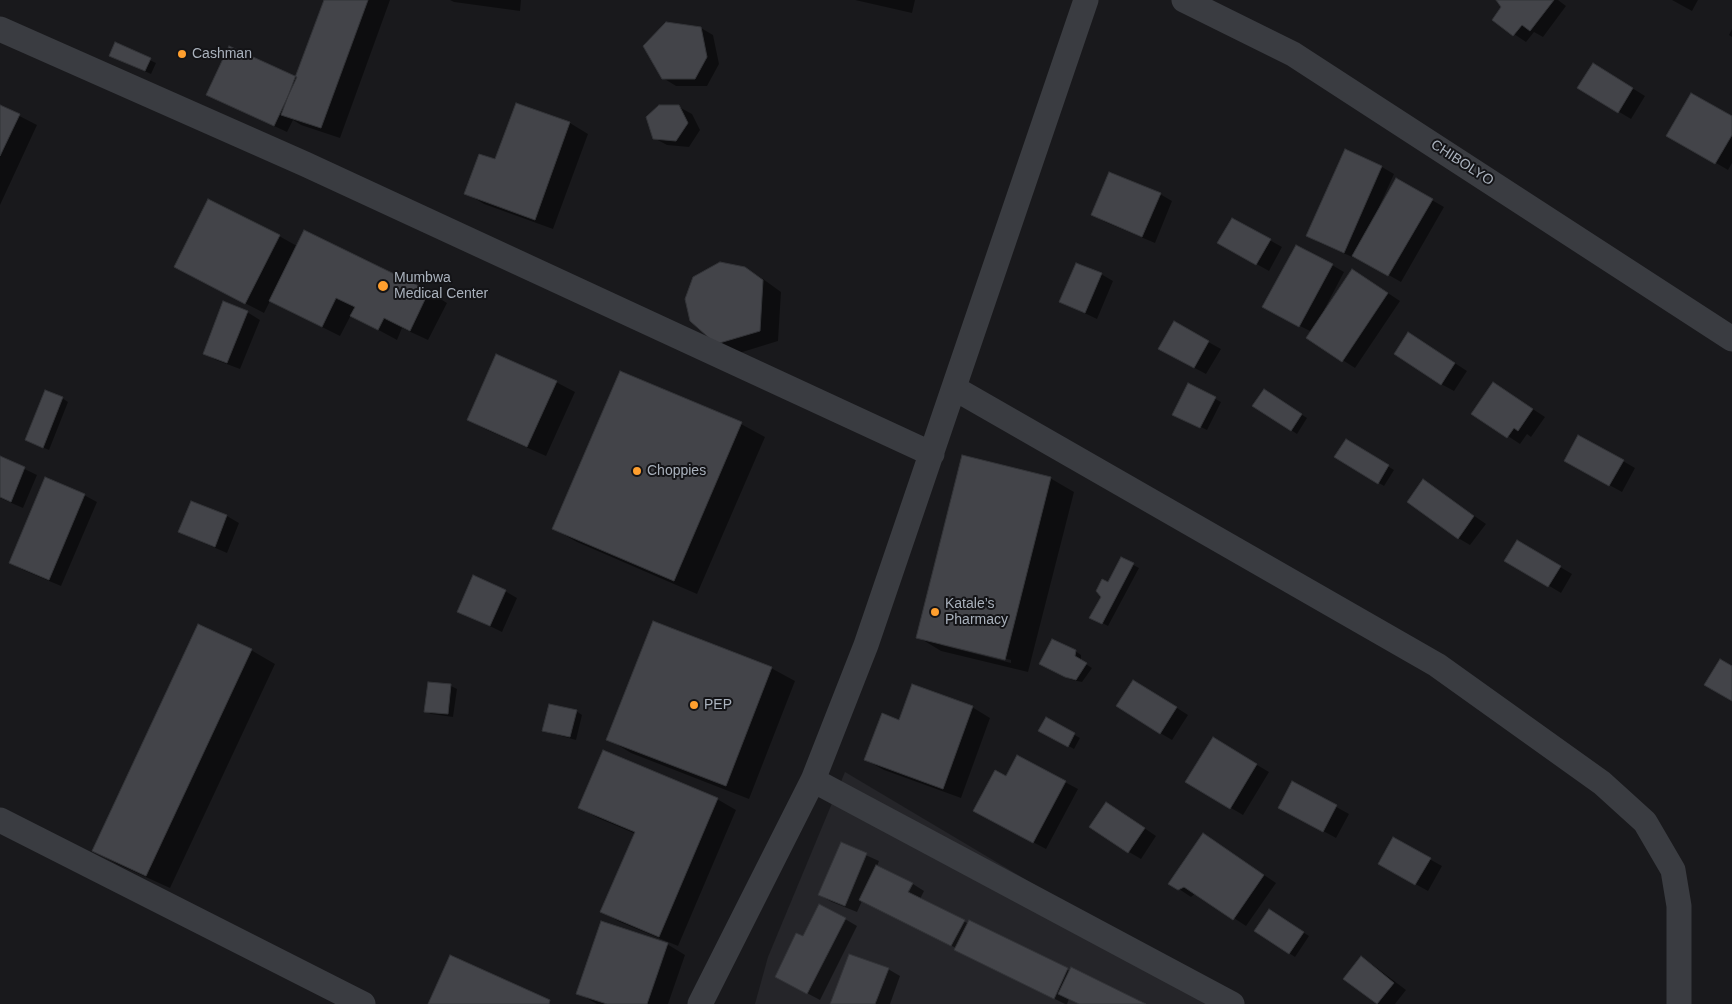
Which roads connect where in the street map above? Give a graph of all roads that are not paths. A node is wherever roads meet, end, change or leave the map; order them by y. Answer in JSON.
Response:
{"nodes":[{"id":1,"x":1086,"y":0,"type":"edge"},
{"id":2,"x":1184,"y":0,"type":"edge"},
{"id":3,"x":0,"y":29,"type":"edge"},
{"id":4,"x":1732,"y":339,"type":"edge"},
{"id":5,"x":954,"y":388,"type":"junction"},
{"id":6,"x":932,"y":454,"type":"junction"},
{"id":7,"x":813,"y":780,"type":"junction"},
{"id":8,"x":0,"y":820,"type":"edge"},
{"id":9,"x":363,"y":1004,"type":"edge"},
{"id":10,"x":700,"y":1004,"type":"edge"},
{"id":11,"x":1232,"y":1004,"type":"edge"},
{"id":12,"x":1679,"y":1004,"type":"edge"}],
"edges":[{"from":1,"to":5,"type":"street"},
{"from":2,"to":4,"type":"street","name":"CHIBOLYO"},
{"from":3,"to":6,"type":"street"},
{"from":5,"to":6,"type":"street"},
{"from":5,"to":12,"type":"street"},
{"from":6,"to":7,"type":"street"},
{"from":7,"to":10,"type":"street"},
{"from":7,"to":11,"type":"street"},
{"from":8,"to":9,"type":"street"}]}
